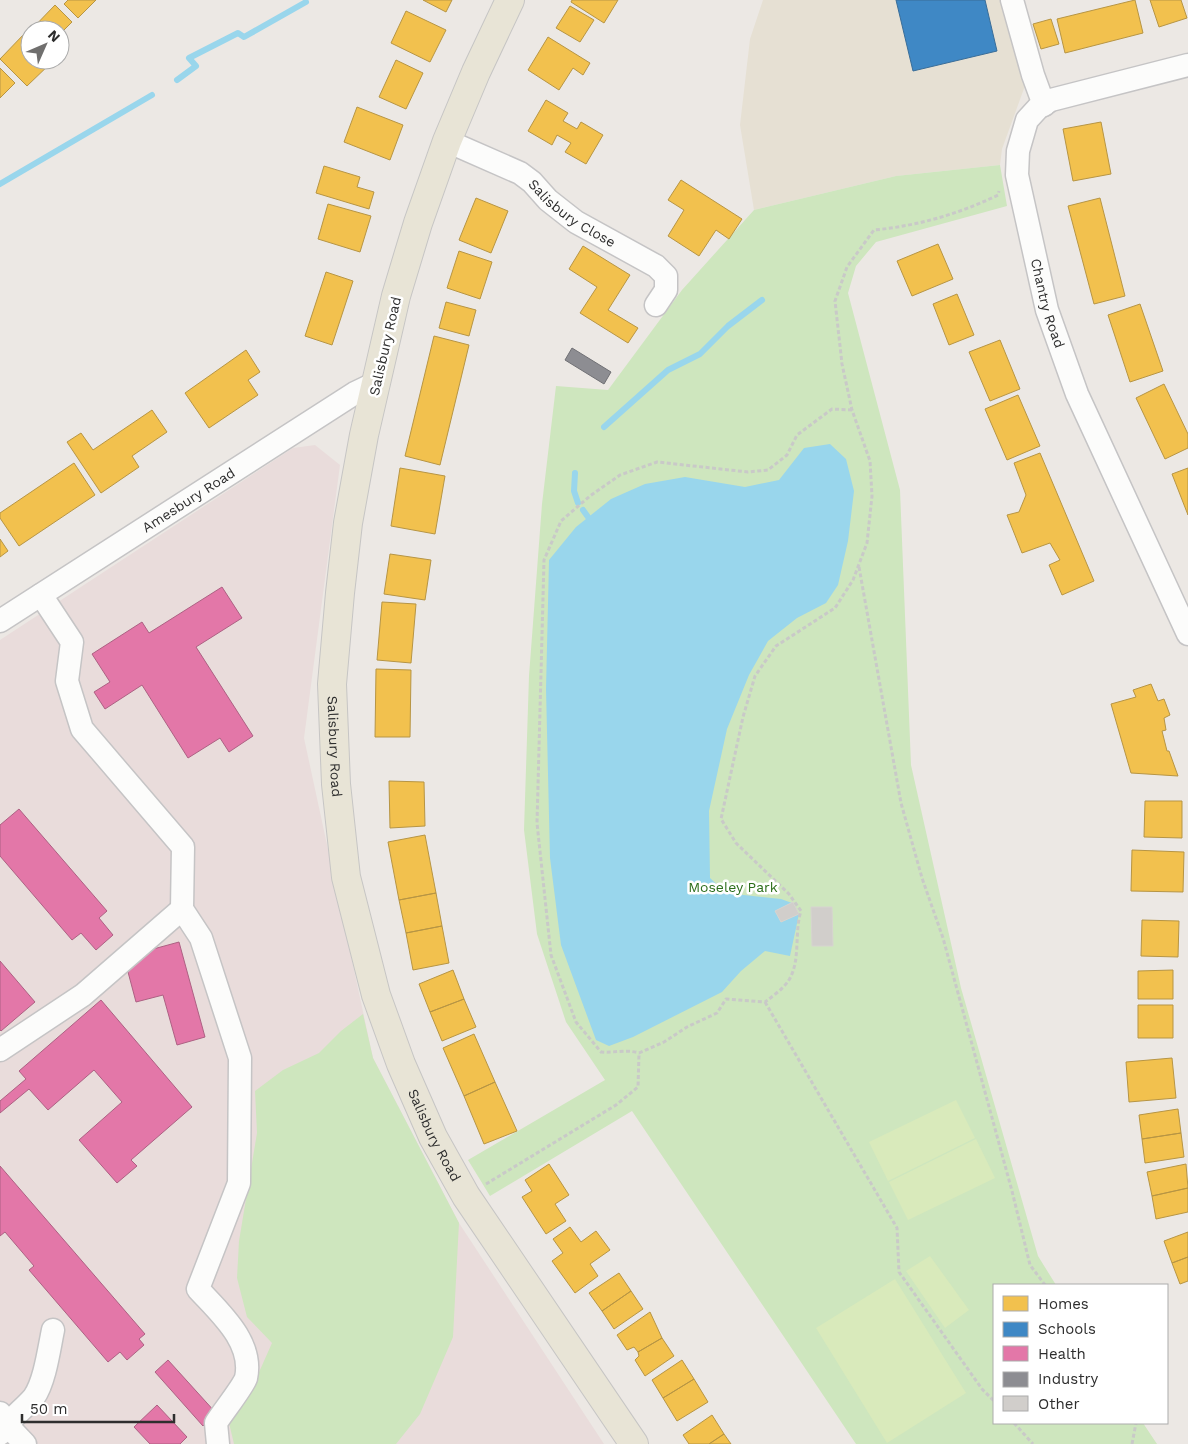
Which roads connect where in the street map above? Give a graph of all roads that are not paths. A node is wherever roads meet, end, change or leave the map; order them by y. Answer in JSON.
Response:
{"nodes":[{"id":1,"x":510,"y":0,"type":"edge"},
{"id":2,"x":1012,"y":0,"type":"edge"},
{"id":3,"x":1188,"y":65,"type":"edge"},
{"id":4,"x":1044,"y":105,"type":"junction"},
{"id":5,"x":446,"y":141,"type":"junction"},
{"id":6,"x":656,"y":305,"type":"dead end"},
{"id":7,"x":378,"y":382,"type":"junction"},
{"id":8,"x":41,"y":595,"type":"junction"},
{"id":9,"x":0,"y":621,"type":"edge"},
{"id":10,"x":1188,"y":634,"type":"edge"},
{"id":11,"x":182,"y":909,"type":"junction"},
{"id":12,"x":0,"y":1050,"type":"edge"},
{"id":13,"x":53,"y":1330,"type":"dead end"},
{"id":14,"x":2,"y":1424,"type":"edge"},
{"id":15,"x":25,"y":1444,"type":"edge"},
{"id":16,"x":218,"y":1444,"type":"edge"},
{"id":17,"x":634,"y":1444,"type":"edge"}],
"edges":[{"from":1,"to":5,"type":"main road","name":"Salisbury Road"},
{"from":2,"to":4,"type":"street"},
{"from":3,"to":4,"type":"street","name":"Chantry Road"},
{"from":4,"to":10,"type":"street","name":"Chantry Road"},
{"from":5,"to":6,"type":"street","name":"Salisbury Close"},
{"from":5,"to":7,"type":"main road","name":"Salisbury Road"},
{"from":7,"to":8,"type":"street","name":"Amesbury Road"},
{"from":7,"to":17,"type":"main road","name":"Salisbury Road"},
{"from":8,"to":9,"type":"street","name":"Amesbury Road"},
{"from":8,"to":11,"type":"street"},
{"from":11,"to":12,"type":"street"},
{"from":11,"to":16,"type":"street"},
{"from":13,"to":14,"type":"street"},
{"from":14,"to":15,"type":"street"}]}
